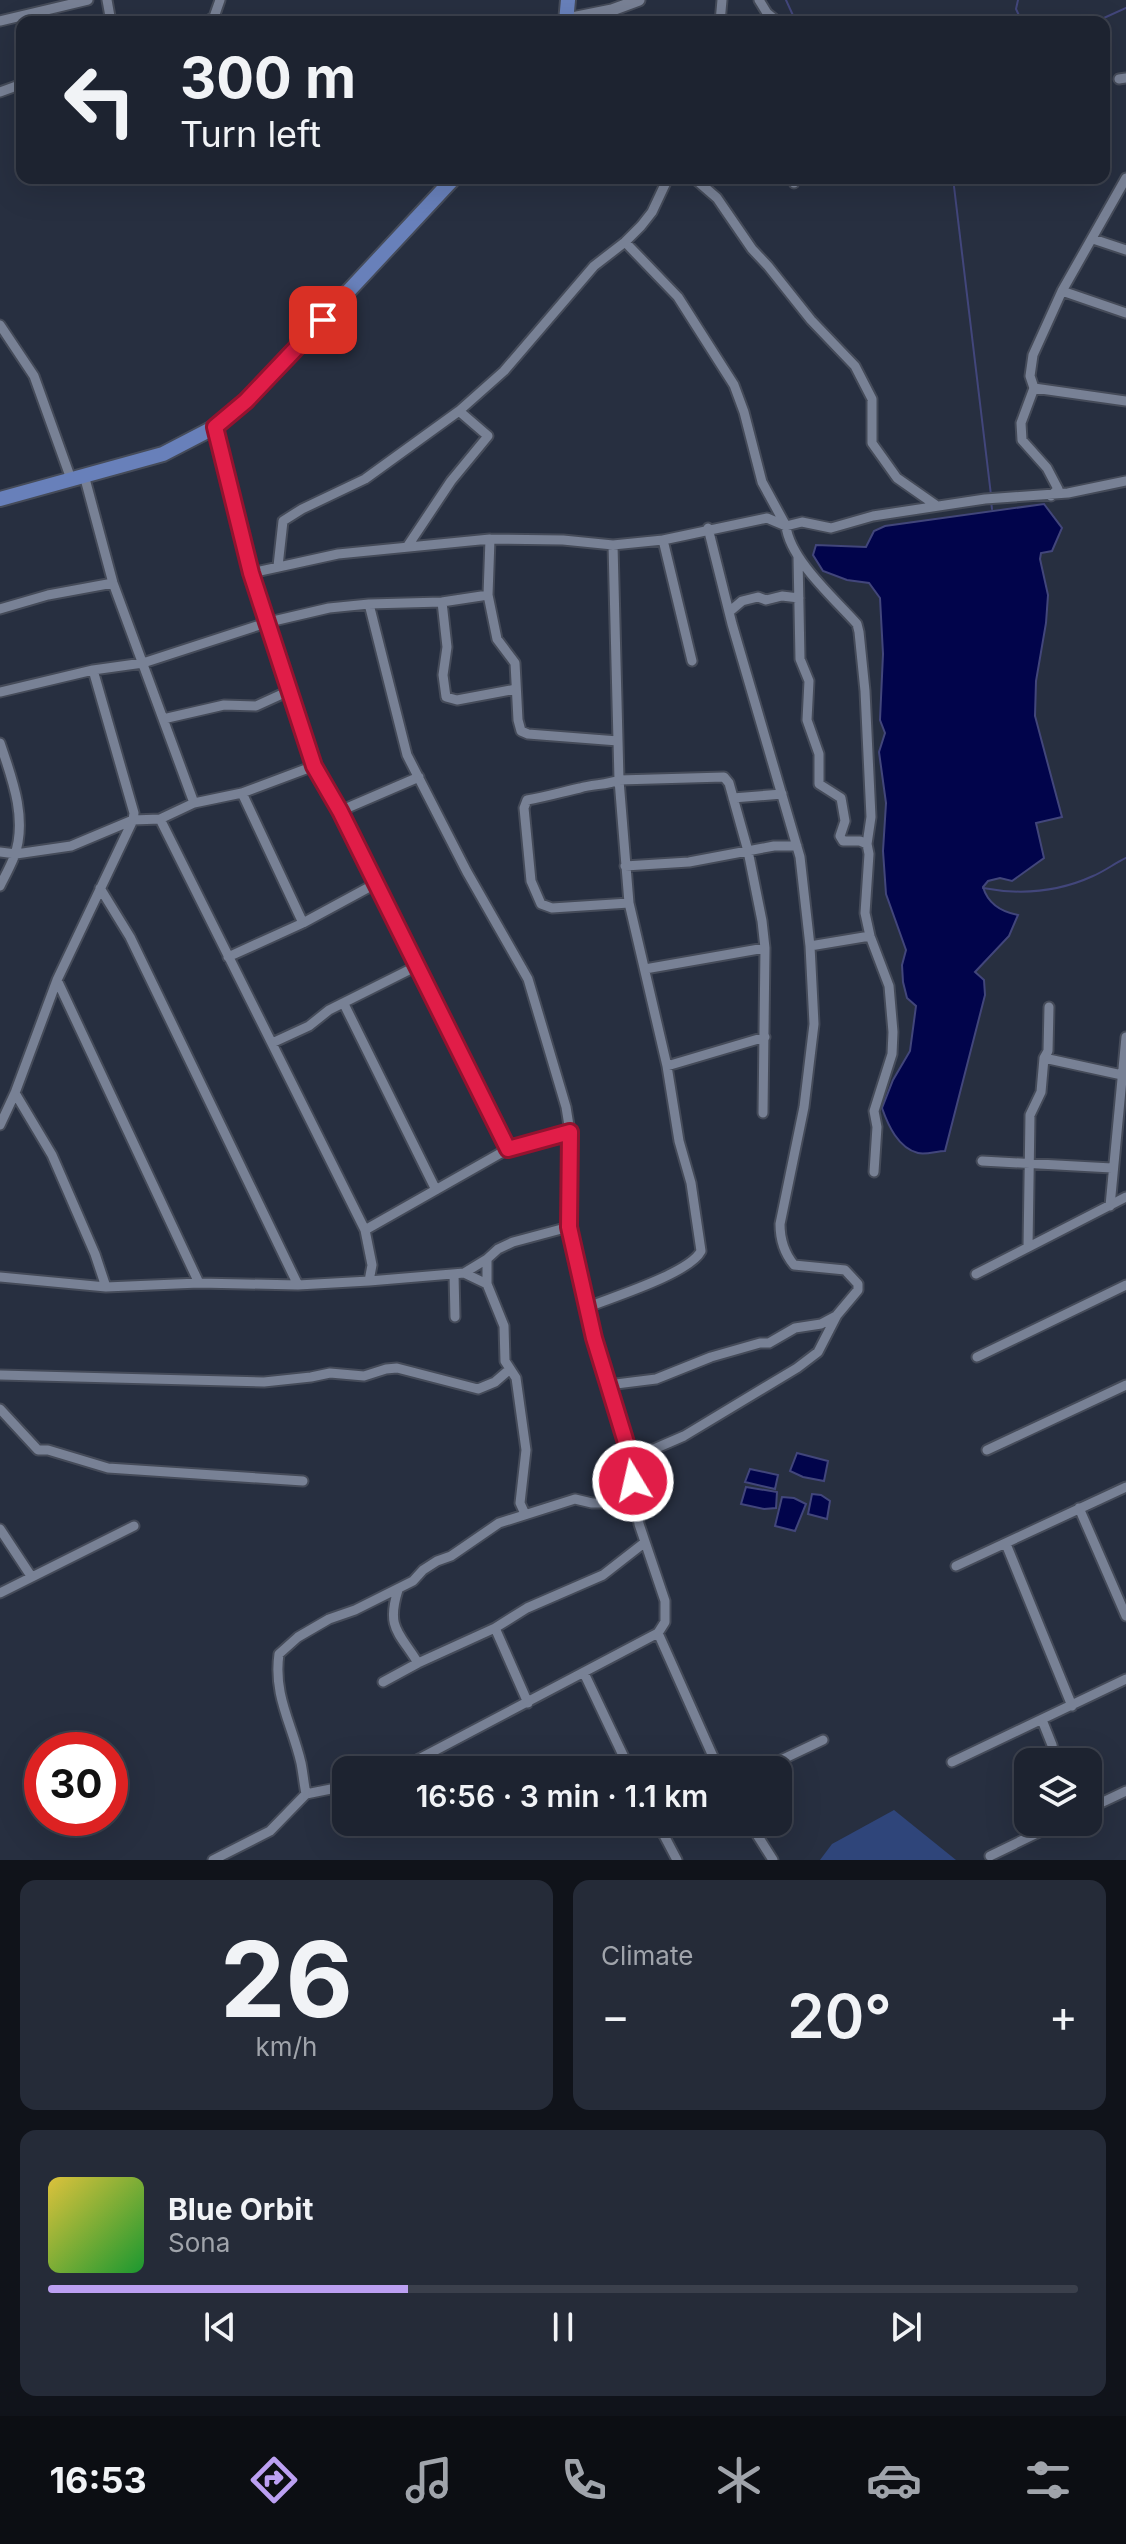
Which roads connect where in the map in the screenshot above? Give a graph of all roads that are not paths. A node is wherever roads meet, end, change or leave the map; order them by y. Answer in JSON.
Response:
{"nodes":[{"id":1,"x":88,"y":0,"type":"edge"},
{"id":2,"x":639,"y":0,"type":"edge"},
{"id":3,"x":759,"y":0,"type":"edge"},
{"id":4,"x":21,"y":16,"type":"edge"},
{"id":5,"x":585,"y":16,"type":"edge"},
{"id":6,"x":771,"y":16,"type":"edge"},
{"id":7,"x":1126,"y":178,"type":"edge"},
{"id":8,"x":448,"y":184,"type":"edge"},
{"id":9,"x":665,"y":184,"type":"edge"},
{"id":10,"x":701,"y":184,"type":"edge"},
{"id":11,"x":1093,"y":239,"type":"junction"},
{"id":12,"x":625,"y":242,"type":"junction"},
{"id":13,"x":1126,"y":250,"type":"edge"},
{"id":14,"x":1062,"y":291,"type":"junction"},
{"id":15,"x":1126,"y":313,"type":"edge"},
{"id":16,"x":0,"y":325,"type":"edge"},
{"id":17,"x":1034,"y":388,"type":"junction"},
{"id":18,"x":1126,"y":401,"type":"edge"},
{"id":19,"x":459,"y":411,"type":"junction"},
{"id":20,"x":215,"y":427,"type":"junction"},
{"id":21,"x":78,"y":477,"type":"junction"},
{"id":22,"x":1126,"y":481,"type":"edge"},
{"id":23,"x":1051,"y":496,"type":"junction"},
{"id":24,"x":0,"y":499,"type":"edge"},
{"id":25,"x":937,"y":506,"type":"junction"},
{"id":26,"x":786,"y":526,"type":"junction"},
{"id":27,"x":708,"y":528,"type":"junction"},
{"id":28,"x":490,"y":539,"type":"junction"},
{"id":29,"x":663,"y":540,"type":"junction"},
{"id":30,"x":613,"y":545,"type":"junction"},
{"id":31,"x":407,"y":547,"type":"junction"},
{"id":32,"x":798,"y":557,"type":"junction"},
{"id":33,"x":278,"y":566,"type":"junction"},
{"id":34,"x":251,"y":573,"type":"junction"},
{"id":35,"x":113,"y":583,"type":"junction"},
{"id":36,"x":488,"y":595,"type":"junction"},
{"id":37,"x":799,"y":598,"type":"junction"},
{"id":38,"x":442,"y":602,"type":"junction"},
{"id":39,"x":369,"y":604,"type":"junction"},
{"id":40,"x":0,"y":609,"type":"edge"},
{"id":41,"x":729,"y":612,"type":"junction"},
{"id":42,"x":269,"y":622,"type":"junction"},
{"id":43,"x":692,"y":661,"type":"dead end"},
{"id":44,"x":143,"y":663,"type":"junction"},
{"id":45,"x":93,"y":670,"type":"junction"},
{"id":46,"x":516,"y":689,"type":"junction"},
{"id":47,"x":291,"y":690,"type":"junction"},
{"id":48,"x":0,"y":692,"type":"edge"},
{"id":49,"x":163,"y":719,"type":"junction"},
{"id":50,"x":618,"y":741,"type":"junction"},
{"id":51,"x":0,"y":743,"type":"edge"},
{"id":52,"x":314,"y":766,"type":"junction"},
{"id":53,"x":419,"y":777,"type":"junction"},
{"id":54,"x":619,"y":780,"type":"junction"},
{"id":55,"x":242,"y":793,"type":"junction"},
{"id":56,"x":782,"y":794,"type":"junction"},
{"id":57,"x":733,"y":798,"type":"junction"},
{"id":58,"x":194,"y":803,"type":"junction"},
{"id":59,"x":340,"y":811,"type":"junction"},
{"id":60,"x":160,"y":819,"type":"junction"},
{"id":61,"x":133,"y":820,"type":"junction"},
{"id":62,"x":867,"y":844,"type":"junction"},
{"id":63,"x":797,"y":846,"type":"junction"},
{"id":64,"x":748,"y":851,"type":"junction"},
{"id":65,"x":0,"y":852,"type":"edge"},
{"id":66,"x":16,"y":854,"type":"junction"},
{"id":67,"x":625,"y":866,"type":"junction"},
{"id":68,"x":375,"y":884,"type":"junction"},
{"id":69,"x":0,"y":886,"type":"edge"},
{"id":70,"x":100,"y":888,"type":"junction"},
{"id":71,"x":629,"y":903,"type":"junction"},
{"id":72,"x":303,"y":923,"type":"junction"},
{"id":73,"x":870,"y":936,"type":"junction"},
{"id":74,"x":810,"y":946,"type":"junction"},
{"id":75,"x":765,"y":948,"type":"junction"},
{"id":76,"x":228,"y":957,"type":"junction"},
{"id":77,"x":417,"y":966,"type":"junction"},
{"id":78,"x":645,"y":969,"type":"junction"},
{"id":79,"x":57,"y":980,"type":"junction"},
{"id":80,"x":344,"y":1004,"type":"junction"},
{"id":81,"x":1049,"y":1007,"type":"dead end"},
{"id":82,"x":765,"y":1037,"type":"junction"},
{"id":83,"x":1126,"y":1040,"type":"edge"},
{"id":84,"x":272,"y":1043,"type":"junction"},
{"id":85,"x":1044,"y":1058,"type":"junction"},
{"id":86,"x":667,"y":1066,"type":"junction"},
{"id":87,"x":1122,"y":1075,"type":"junction"},
{"id":88,"x":15,"y":1093,"type":"junction"},
{"id":89,"x":763,"y":1113,"type":"dead end"},
{"id":90,"x":0,"y":1125,"type":"edge"},
{"id":91,"x":570,"y":1132,"type":"junction"},
{"id":92,"x":508,"y":1149,"type":"junction"},
{"id":93,"x":982,"y":1161,"type":"dead end"},
{"id":94,"x":1028,"y":1164,"type":"junction"},
{"id":95,"x":1112,"y":1168,"type":"junction"},
{"id":96,"x":874,"y":1172,"type":"dead end"},
{"id":97,"x":436,"y":1190,"type":"junction"},
{"id":98,"x":1126,"y":1197,"type":"edge"},
{"id":99,"x":1110,"y":1206,"type":"junction"},
{"id":100,"x":569,"y":1227,"type":"junction"},
{"id":101,"x":365,"y":1230,"type":"junction"},
{"id":102,"x":1028,"y":1247,"type":"junction"},
{"id":103,"x":487,"y":1259,"type":"junction"},
{"id":104,"x":459,"y":1273,"type":"junction"},
{"id":105,"x":976,"y":1274,"type":"dead end"},
{"id":106,"x":0,"y":1277,"type":"edge"},
{"id":107,"x":369,"y":1281,"type":"junction"},
{"id":108,"x":199,"y":1283,"type":"junction"},
{"id":109,"x":487,"y":1284,"type":"junction"},
{"id":110,"x":298,"y":1285,"type":"junction"},
{"id":111,"x":1126,"y":1285,"type":"edge"},
{"id":112,"x":106,"y":1287,"type":"junction"},
{"id":113,"x":588,"y":1307,"type":"junction"},
{"id":114,"x":837,"y":1315,"type":"junction"},
{"id":115,"x":455,"y":1317,"type":"dead end"},
{"id":116,"x":977,"y":1357,"type":"dead end"},
{"id":117,"x":510,"y":1369,"type":"junction"},
{"id":118,"x":0,"y":1375,"type":"edge"},
{"id":119,"x":608,"y":1385,"type":"junction"},
{"id":120,"x":1126,"y":1385,"type":"edge"},
{"id":121,"x":0,"y":1409,"type":"edge"},
{"id":122,"x":987,"y":1450,"type":"dead end"},
{"id":123,"x":631,"y":1459,"type":"junction"},
{"id":124,"x":303,"y":1481,"type":"dead end"},
{"id":125,"x":633,"y":1481,"type":"junction"},
{"id":126,"x":1126,"y":1487,"type":"edge"},
{"id":127,"x":520,"y":1503,"type":"junction"},
{"id":128,"x":1079,"y":1508,"type":"junction"},
{"id":129,"x":525,"y":1514,"type":"junction"},
{"id":130,"x":499,"y":1523,"type":"junction"},
{"id":131,"x":134,"y":1526,"type":"dead end"},
{"id":132,"x":0,"y":1529,"type":"edge"},
{"id":133,"x":644,"y":1543,"type":"junction"},
{"id":134,"x":1006,"y":1544,"type":"junction"},
{"id":135,"x":956,"y":1566,"type":"dead end"},
{"id":136,"x":31,"y":1576,"type":"junction"},
{"id":137,"x":398,"y":1590,"type":"junction"},
{"id":138,"x":0,"y":1593,"type":"edge"},
{"id":139,"x":1126,"y":1616,"type":"edge"},
{"id":140,"x":495,"y":1628,"type":"junction"},
{"id":141,"x":658,"y":1633,"type":"junction"},
{"id":142,"x":418,"y":1663,"type":"junction"},
{"id":143,"x":584,"y":1673,"type":"junction"},
{"id":144,"x":1126,"y":1679,"type":"edge"},
{"id":145,"x":383,"y":1682,"type":"dead end"},
{"id":146,"x":528,"y":1703,"type":"junction"},
{"id":147,"x":1072,"y":1706,"type":"junction"},
{"id":148,"x":1042,"y":1720,"type":"junction"},
{"id":149,"x":823,"y":1740,"type":"dead end"},
{"id":150,"x":1053,"y":1748,"type":"edge"},
{"id":151,"x":425,"y":1756,"type":"edge"},
{"id":152,"x":623,"y":1756,"type":"edge"},
{"id":153,"x":713,"y":1756,"type":"edge"},
{"id":154,"x":789,"y":1756,"type":"edge"},
{"id":155,"x":952,"y":1762,"type":"dead end"},
{"id":156,"x":332,"y":1789,"type":"edge"},
{"id":157,"x":1126,"y":1791,"type":"edge"},
{"id":158,"x":306,"y":1794,"type":"junction"},
{"id":159,"x":1102,"y":1802,"type":"edge"},
{"id":160,"x":664,"y":1836,"type":"edge"},
{"id":161,"x":758,"y":1836,"type":"edge"},
{"id":162,"x":1031,"y":1836,"type":"edge"},
{"id":163,"x":990,"y":1856,"type":"dead end"},
{"id":164,"x":213,"y":1860,"type":"edge"},
{"id":165,"x":677,"y":1860,"type":"edge"},
{"id":166,"x":773,"y":1860,"type":"edge"}],
"edges":[{"from":1,"to":4,"type":"street"},
{"from":2,"to":5,"type":"street"},
{"from":3,"to":6,"type":"street"},
{"from":7,"to":11,"type":"street"},
{"from":8,"to":20,"type":"main road"},
{"from":9,"to":12,"type":"street"},
{"from":10,"to":25,"type":"street"},
{"from":11,"to":13,"type":"street"},
{"from":11,"to":14,"type":"street"},
{"from":12,"to":19,"type":"street"},
{"from":12,"to":26,"type":"street"},
{"from":14,"to":15,"type":"street"},
{"from":14,"to":17,"type":"street"},
{"from":16,"to":21,"type":"street"},
{"from":17,"to":18,"type":"street"},
{"from":17,"to":23,"type":"street"},
{"from":19,"to":31,"type":"street"},
{"from":19,"to":33,"type":"street"},
{"from":20,"to":21,"type":"main road"},
{"from":20,"to":34,"type":"street"},
{"from":21,"to":24,"type":"main road"},
{"from":21,"to":35,"type":"street"},
{"from":22,"to":23,"type":"street"},
{"from":23,"to":25,"type":"street"},
{"from":25,"to":26,"type":"street"},
{"from":26,"to":27,"type":"street"},
{"from":26,"to":32,"type":"street"},
{"from":27,"to":29,"type":"street"},
{"from":27,"to":41,"type":"street"},
{"from":28,"to":30,"type":"street"},
{"from":28,"to":31,"type":"street"},
{"from":28,"to":36,"type":"street"},
{"from":29,"to":30,"type":"street"},
{"from":29,"to":43,"type":"street"},
{"from":30,"to":50,"type":"street"},
{"from":31,"to":33,"type":"street"},
{"from":32,"to":37,"type":"street"},
{"from":32,"to":62,"type":"street"},
{"from":33,"to":34,"type":"street"},
{"from":34,"to":42,"type":"street"},
{"from":35,"to":40,"type":"street"},
{"from":35,"to":44,"type":"street"},
{"from":36,"to":38,"type":"street"},
{"from":36,"to":46,"type":"street"},
{"from":37,"to":41,"type":"street"},
{"from":37,"to":62,"type":"street"},
{"from":38,"to":39,"type":"street"},
{"from":38,"to":46,"type":"street"},
{"from":39,"to":42,"type":"street"},
{"from":39,"to":53,"type":"street"},
{"from":41,"to":56,"type":"street"},
{"from":42,"to":44,"type":"street"},
{"from":42,"to":47,"type":"street"},
{"from":44,"to":45,"type":"street"},
{"from":44,"to":49,"type":"street"},
{"from":45,"to":48,"type":"street"},
{"from":45,"to":61,"type":"street"},
{"from":46,"to":50,"type":"street"},
{"from":47,"to":49,"type":"street"},
{"from":47,"to":52,"type":"street"},
{"from":49,"to":58,"type":"street"},
{"from":50,"to":54,"type":"street"},
{"from":51,"to":66,"type":"street"},
{"from":52,"to":55,"type":"street"},
{"from":52,"to":59,"type":"street"},
{"from":53,"to":59,"type":"street"},
{"from":53,"to":91,"type":"street"},
{"from":54,"to":57,"type":"street"},
{"from":54,"to":67,"type":"street"},
{"from":54,"to":71,"type":"street"},
{"from":55,"to":58,"type":"street"},
{"from":55,"to":72,"type":"street"},
{"from":56,"to":57,"type":"street"},
{"from":56,"to":63,"type":"street"},
{"from":57,"to":64,"type":"street"},
{"from":58,"to":60,"type":"street"},
{"from":59,"to":68,"type":"street"},
{"from":60,"to":61,"type":"street"},
{"from":60,"to":76,"type":"street"},
{"from":61,"to":66,"type":"street"},
{"from":61,"to":70,"type":"street"},
{"from":62,"to":73,"type":"street"},
{"from":63,"to":64,"type":"street"},
{"from":63,"to":74,"type":"street"},
{"from":64,"to":67,"type":"street"},
{"from":64,"to":75,"type":"street"},
{"from":65,"to":66,"type":"street"},
{"from":66,"to":69,"type":"street"},
{"from":67,"to":71,"type":"street"},
{"from":68,"to":72,"type":"street"},
{"from":68,"to":77,"type":"street"},
{"from":70,"to":79,"type":"street"},
{"from":70,"to":110,"type":"street"},
{"from":71,"to":78,"type":"street"},
{"from":72,"to":76,"type":"street"},
{"from":73,"to":74,"type":"street"},
{"from":73,"to":96,"type":"street"},
{"from":74,"to":114,"type":"street"},
{"from":75,"to":78,"type":"street"},
{"from":75,"to":82,"type":"street"},
{"from":76,"to":84,"type":"street"},
{"from":77,"to":80,"type":"street"},
{"from":77,"to":92,"type":"street"},
{"from":78,"to":86,"type":"street"},
{"from":79,"to":88,"type":"street"},
{"from":79,"to":108,"type":"street"},
{"from":80,"to":84,"type":"street"},
{"from":80,"to":97,"type":"street"},
{"from":81,"to":85,"type":"street"},
{"from":82,"to":86,"type":"street"},
{"from":82,"to":89,"type":"street"},
{"from":83,"to":87,"type":"street"},
{"from":84,"to":101,"type":"street"},
{"from":85,"to":87,"type":"street"},
{"from":85,"to":94,"type":"street"},
{"from":86,"to":113,"type":"street"},
{"from":87,"to":95,"type":"street"},
{"from":88,"to":90,"type":"street"},
{"from":88,"to":112,"type":"street"},
{"from":91,"to":92,"type":"street"},
{"from":91,"to":100,"type":"street"},
{"from":92,"to":97,"type":"street"},
{"from":93,"to":94,"type":"street"},
{"from":94,"to":95,"type":"street"},
{"from":94,"to":102,"type":"street"},
{"from":95,"to":99,"type":"street"},
{"from":97,"to":101,"type":"street"},
{"from":98,"to":99,"type":"street"},
{"from":99,"to":102,"type":"street"},
{"from":100,"to":103,"type":"street"},
{"from":100,"to":113,"type":"street"},
{"from":101,"to":107,"type":"street"},
{"from":102,"to":105,"type":"street"},
{"from":103,"to":104,"type":"street"},
{"from":103,"to":109,"type":"street"},
{"from":104,"to":107,"type":"street"},
{"from":104,"to":109,"type":"street"},
{"from":104,"to":115,"type":"street"},
{"from":106,"to":112,"type":"street"},
{"from":107,"to":110,"type":"street"},
{"from":108,"to":110,"type":"street"},
{"from":108,"to":112,"type":"street"},
{"from":109,"to":117,"type":"street"},
{"from":111,"to":116,"type":"street"},
{"from":113,"to":119,"type":"street"},
{"from":114,"to":119,"type":"street"},
{"from":114,"to":123,"type":"street"},
{"from":117,"to":118,"type":"street"},
{"from":117,"to":127,"type":"street"},
{"from":119,"to":123,"type":"street"},
{"from":120,"to":122,"type":"street"},
{"from":121,"to":124,"type":"street"},
{"from":123,"to":125,"type":"street"},
{"from":125,"to":129,"type":"street"},
{"from":125,"to":133,"type":"street"},
{"from":126,"to":128,"type":"street"},
{"from":127,"to":129,"type":"street"},
{"from":127,"to":130,"type":"street"},
{"from":128,"to":134,"type":"street"},
{"from":128,"to":139,"type":"street"},
{"from":129,"to":130,"type":"street"},
{"from":130,"to":137,"type":"street"},
{"from":131,"to":136,"type":"street"},
{"from":132,"to":136,"type":"street"},
{"from":133,"to":140,"type":"street"},
{"from":133,"to":141,"type":"street"},
{"from":134,"to":135,"type":"street"},
{"from":134,"to":147,"type":"street"},
{"from":136,"to":138,"type":"street"},
{"from":137,"to":142,"type":"street"},
{"from":137,"to":158,"type":"street"},
{"from":140,"to":142,"type":"street"},
{"from":140,"to":146,"type":"street"},
{"from":141,"to":143,"type":"street"},
{"from":141,"to":153,"type":"street"},
{"from":142,"to":145,"type":"street"},
{"from":143,"to":146,"type":"street"},
{"from":143,"to":152,"type":"street"},
{"from":144,"to":147,"type":"street"},
{"from":146,"to":151,"type":"street"},
{"from":147,"to":148,"type":"street"},
{"from":148,"to":150,"type":"street"},
{"from":148,"to":155,"type":"street"},
{"from":149,"to":154,"type":"street"},
{"from":156,"to":158,"type":"street"},
{"from":157,"to":159,"type":"street"},
{"from":158,"to":164,"type":"street"},
{"from":160,"to":165,"type":"street"},
{"from":161,"to":166,"type":"street"},
{"from":162,"to":163,"type":"street"}]}
